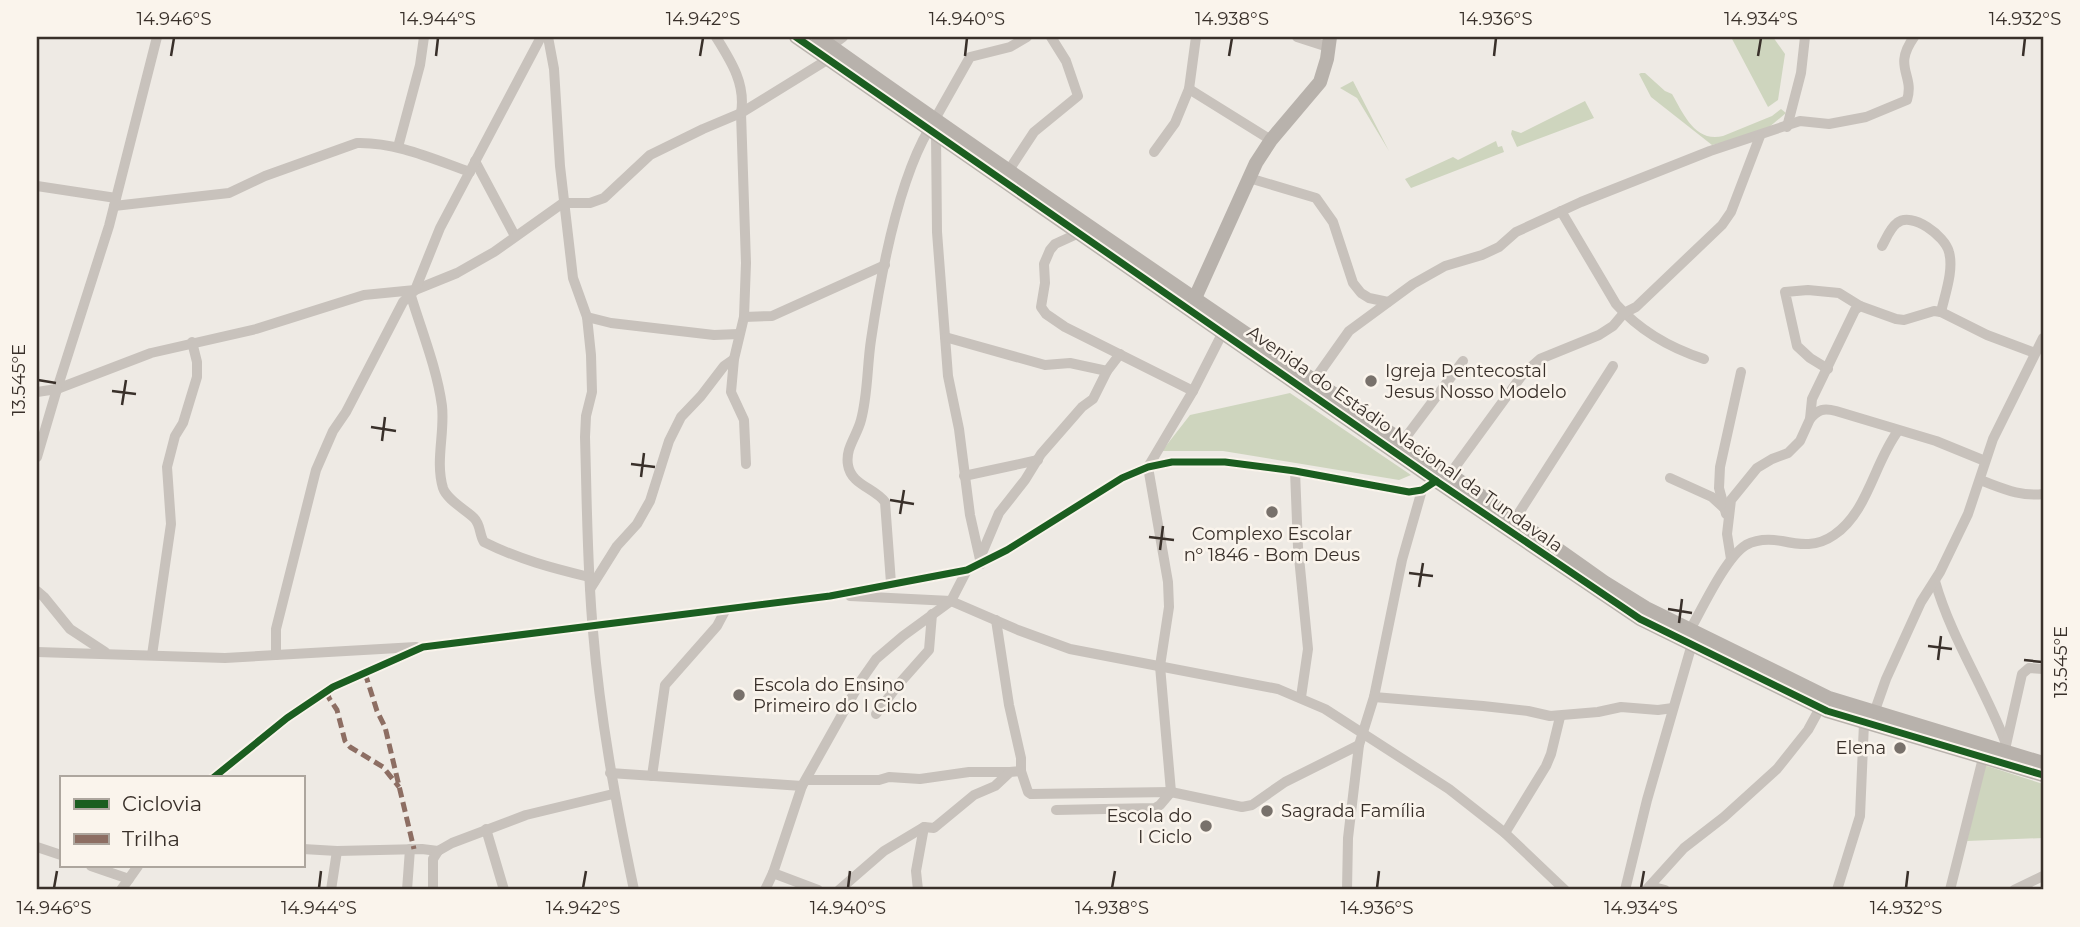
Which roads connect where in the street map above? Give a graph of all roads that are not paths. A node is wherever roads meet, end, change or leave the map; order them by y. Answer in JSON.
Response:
{"nodes":[{"id":1,"x":157,"y":37,"type":"edge"},
{"id":2,"x":424,"y":37,"type":"edge"},
{"id":3,"x":541,"y":37,"type":"edge"},
{"id":4,"x":548,"y":37,"type":"edge"},
{"id":5,"x":716,"y":37,"type":"edge"},
{"id":6,"x":796,"y":37,"type":"edge"},
{"id":7,"x":818,"y":37,"type":"edge"},
{"id":8,"x":1027,"y":37,"type":"edge"},
{"id":9,"x":1051,"y":37,"type":"edge"},
{"id":10,"x":1196,"y":37,"type":"edge"},
{"id":11,"x":1297,"y":37,"type":"edge"},
{"id":12,"x":1805,"y":37,"type":"edge"},
{"id":13,"x":1914,"y":37,"type":"edge"},
{"id":14,"x":1329,"y":42,"type":"edge"},
{"id":15,"x":834,"y":47,"type":"edge"},
{"id":16,"x":1189,"y":89,"type":"junction"},
{"id":17,"x":741,"y":113,"type":"junction"},
{"id":18,"x":1787,"y":127,"type":"junction"},
{"id":19,"x":934,"y":128,"type":"junction"},
{"id":20,"x":1760,"y":136,"type":"junction"},
{"id":21,"x":1271,"y":140,"type":"junction"},
{"id":22,"x":398,"y":147,"type":"junction"},
{"id":23,"x":1154,"y":152,"type":"dead end"},
{"id":24,"x":475,"y":161,"type":"junction"},
{"id":25,"x":1009,"y":170,"type":"junction"},
{"id":26,"x":470,"y":172,"type":"junction"},
{"id":27,"x":1249,"y":178,"type":"junction"},
{"id":28,"x":37,"y":187,"type":"edge"},
{"id":29,"x":115,"y":202,"type":"junction"},
{"id":30,"x":563,"y":203,"type":"junction"},
{"id":31,"x":1561,"y":211,"type":"junction"},
{"id":32,"x":1079,"y":233,"type":"junction"},
{"id":33,"x":515,"y":236,"type":"junction"},
{"id":34,"x":1882,"y":246,"type":"dead end"},
{"id":35,"x":885,"y":265,"type":"junction"},
{"id":36,"x":413,"y":293,"type":"junction"},
{"id":37,"x":1361,"y":293,"type":"junction"},
{"id":38,"x":1195,"y":298,"type":"junction"},
{"id":39,"x":1388,"y":302,"type":"junction"},
{"id":40,"x":1860,"y":306,"type":"junction"},
{"id":41,"x":1941,"y":312,"type":"junction"},
{"id":42,"x":1624,"y":313,"type":"junction"},
{"id":43,"x":1368,"y":316,"type":"junction"},
{"id":44,"x":586,"y":317,"type":"junction"},
{"id":45,"x":744,"y":317,"type":"junction"},
{"id":46,"x":1223,"y":332,"type":"junction"},
{"id":47,"x":738,"y":334,"type":"junction"},
{"id":48,"x":945,"y":337,"type":"junction"},
{"id":49,"x":2043,"y":338,"type":"edge"},
{"id":50,"x":192,"y":342,"type":"junction"},
{"id":51,"x":2035,"y":353,"type":"junction"},
{"id":52,"x":1120,"y":354,"type":"junction"},
{"id":53,"x":734,"y":359,"type":"junction"},
{"id":54,"x":1704,"y":359,"type":"dead end"},
{"id":55,"x":1463,"y":361,"type":"dead end"},
{"id":56,"x":1613,"y":366,"type":"dead end"},
{"id":57,"x":1828,"y":369,"type":"junction"},
{"id":58,"x":1107,"y":370,"type":"junction"},
{"id":59,"x":1741,"y":372,"type":"dead end"},
{"id":60,"x":1315,"y":379,"type":"junction"},
{"id":61,"x":57,"y":389,"type":"junction"},
{"id":62,"x":37,"y":391,"type":"edge"},
{"id":63,"x":1193,"y":391,"type":"junction"},
{"id":64,"x":1810,"y":419,"type":"junction"},
{"id":65,"x":41,"y":424,"type":"edge"},
{"id":66,"x":1898,"y":431,"type":"junction"},
{"id":67,"x":1403,"y":441,"type":"junction"},
{"id":68,"x":37,"y":457,"type":"edge"},
{"id":69,"x":1038,"y":460,"type":"junction"},
{"id":70,"x":1985,"y":461,"type":"junction"},
{"id":71,"x":746,"y":464,"type":"dead end"},
{"id":72,"x":1148,"y":467,"type":"junction"},
{"id":73,"x":1295,"y":471,"type":"junction"},
{"id":74,"x":1450,"y":474,"type":"junction"},
{"id":75,"x":964,"y":476,"type":"junction"},
{"id":76,"x":1670,"y":478,"type":"dead end"},
{"id":77,"x":1980,"y":480,"type":"junction"},
{"id":78,"x":1436,"y":481,"type":"junction"},
{"id":79,"x":1422,"y":489,"type":"junction"},
{"id":80,"x":2043,"y":494,"type":"edge"},
{"id":81,"x":1726,"y":513,"type":"junction"},
{"id":82,"x":1515,"y":519,"type":"junction"},
{"id":83,"x":1731,"y":559,"type":"junction"},
{"id":84,"x":981,"y":561,"type":"junction"},
{"id":85,"x":967,"y":570,"type":"junction"},
{"id":86,"x":589,"y":577,"type":"junction"},
{"id":87,"x":1935,"y":581,"type":"junction"},
{"id":88,"x":891,"y":583,"type":"junction"},
{"id":89,"x":590,"y":589,"type":"junction"},
{"id":90,"x":37,"y":591,"type":"edge"},
{"id":91,"x":830,"y":596,"type":"junction"},
{"id":92,"x":951,"y":601,"type":"junction"},
{"id":93,"x":726,"y":609,"type":"junction"},
{"id":94,"x":932,"y":614,"type":"junction"},
{"id":95,"x":996,"y":620,"type":"junction"},
{"id":96,"x":592,"y":627,"type":"junction"},
{"id":97,"x":1691,"y":637,"type":"junction"},
{"id":98,"x":423,"y":647,"type":"junction"},
{"id":99,"x":37,"y":652,"type":"edge"},
{"id":100,"x":105,"y":653,"type":"junction"},
{"id":101,"x":152,"y":655,"type":"junction"},
{"id":102,"x":276,"y":655,"type":"junction"},
{"id":103,"x":1160,"y":666,"type":"junction"},
{"id":104,"x":2043,"y":668,"type":"edge"},
{"id":105,"x":1301,"y":697,"type":"junction"},
{"id":106,"x":1374,"y":697,"type":"junction"},
{"id":107,"x":1673,"y":708,"type":"junction"},
{"id":108,"x":1820,"y":708,"type":"junction"},
{"id":109,"x":876,"y":714,"type":"dead end"},
{"id":110,"x":1560,"y":717,"type":"junction"},
{"id":111,"x":1869,"y":718,"type":"junction"},
{"id":112,"x":1363,"y":734,"type":"junction"},
{"id":113,"x":1359,"y":745,"type":"junction"},
{"id":114,"x":2006,"y":748,"type":"junction"},
{"id":115,"x":1983,"y":758,"type":"junction"},
{"id":116,"x":2043,"y":763,"type":"edge"},
{"id":117,"x":1015,"y":772,"type":"junction"},
{"id":118,"x":610,"y":773,"type":"junction"},
{"id":119,"x":2043,"y":775,"type":"edge"},
{"id":120,"x":215,"y":776,"type":"edge"},
{"id":121,"x":652,"y":776,"type":"junction"},
{"id":122,"x":804,"y":783,"type":"junction"},
{"id":123,"x":1171,"y":792,"type":"junction"},
{"id":124,"x":614,"y":794,"type":"junction"},
{"id":125,"x":1056,"y":810,"type":"dead end"},
{"id":126,"x":924,"y":827,"type":"junction"},
{"id":127,"x":486,"y":830,"type":"junction"},
{"id":128,"x":1505,"y":833,"type":"junction"},
{"id":129,"x":37,"y":846,"type":"edge"},
{"id":130,"x":304,"y":849,"type":"edge"},
{"id":131,"x":410,"y":849,"type":"junction"},
{"id":132,"x":337,"y":851,"type":"junction"},
{"id":133,"x":438,"y":851,"type":"junction"},
{"id":134,"x":60,"y":855,"type":"edge"},
{"id":135,"x":94,"y":867,"type":"edge"},
{"id":136,"x":137,"y":867,"type":"edge"},
{"id":137,"x":773,"y":873,"type":"junction"},
{"id":138,"x":2043,"y":876,"type":"edge"},
{"id":139,"x":129,"y":879,"type":"junction"},
{"id":140,"x":1648,"y":888,"type":"edge"},
{"id":141,"x":121,"y":890,"type":"edge"},
{"id":142,"x":331,"y":890,"type":"edge"},
{"id":143,"x":407,"y":890,"type":"edge"},
{"id":144,"x":433,"y":890,"type":"edge"},
{"id":145,"x":504,"y":890,"type":"edge"},
{"id":146,"x":634,"y":890,"type":"edge"},
{"id":147,"x":765,"y":890,"type":"edge"},
{"id":148,"x":817,"y":890,"type":"edge"},
{"id":149,"x":839,"y":890,"type":"edge"},
{"id":150,"x":918,"y":890,"type":"edge"},
{"id":151,"x":1347,"y":890,"type":"edge"},
{"id":152,"x":1564,"y":890,"type":"edge"},
{"id":153,"x":1625,"y":890,"type":"edge"},
{"id":154,"x":1665,"y":890,"type":"edge"},
{"id":155,"x":1837,"y":890,"type":"edge"},
{"id":156,"x":1950,"y":890,"type":"edge"},
{"id":157,"x":2014,"y":890,"type":"edge"}],
"edges":[{"from":1,"to":29,"type":"street"},
{"from":2,"to":22,"type":"street"},
{"from":3,"to":24,"type":"street"},
{"from":4,"to":30,"type":"street"},
{"from":5,"to":17,"type":"street"},
{"from":6,"to":15,"type":"street","name":"Avenida do Estádio Nacional da Tundavala"},
{"from":7,"to":15,"type":"street","name":"Avenida do Estádio Nacional da Tundavala"},
{"from":8,"to":19,"type":"street"},
{"from":9,"to":25,"type":"street"},
{"from":10,"to":16,"type":"street"},
{"from":11,"to":14,"type":"street"},
{"from":12,"to":18,"type":"street"},
{"from":13,"to":18,"type":"street"},
{"from":14,"to":21,"type":"street"},
{"from":15,"to":17,"type":"street"},
{"from":15,"to":19,"type":"street","name":"Avenida do Estádio Nacional da Tundavala"},
{"from":16,"to":21,"type":"street"},
{"from":16,"to":23,"type":"street"},
{"from":17,"to":30,"type":"street"},
{"from":17,"to":45,"type":"street"},
{"from":18,"to":20,"type":"street"},
{"from":19,"to":25,"type":"street","name":"Avenida do Estádio Nacional da Tundavala"},
{"from":19,"to":32,"type":"street","name":"Avenida do Estádio Nacional da Tundavala"},
{"from":19,"to":35,"type":"street"},
{"from":19,"to":48,"type":"street"},
{"from":20,"to":31,"type":"street"},
{"from":20,"to":42,"type":"street"},
{"from":21,"to":27,"type":"street"},
{"from":22,"to":26,"type":"street"},
{"from":22,"to":29,"type":"street"},
{"from":24,"to":26,"type":"street"},
{"from":24,"to":33,"type":"street"},
{"from":25,"to":38,"type":"street","name":"Avenida do Estádio Nacional da Tundavala"},
{"from":26,"to":36,"type":"street"},
{"from":27,"to":37,"type":"street"},
{"from":27,"to":38,"type":"street"},
{"from":28,"to":29,"type":"street"},
{"from":29,"to":61,"type":"street"},
{"from":30,"to":33,"type":"street"},
{"from":30,"to":44,"type":"street"},
{"from":31,"to":39,"type":"street"},
{"from":31,"to":42,"type":"street"},
{"from":32,"to":46,"type":"street","name":"Avenida do Estádio Nacional da Tundavala"},
{"from":32,"to":52,"type":"street"},
{"from":33,"to":36,"type":"street"},
{"from":34,"to":41,"type":"street"},
{"from":35,"to":45,"type":"street"},
{"from":35,"to":88,"type":"street"},
{"from":36,"to":50,"type":"street"},
{"from":36,"to":86,"type":"street"},
{"from":36,"to":102,"type":"street"},
{"from":37,"to":39,"type":"street"},
{"from":37,"to":43,"type":"street"},
{"from":38,"to":60,"type":"street","name":"Avenida do Estádio Nacional da Tundavala"},
{"from":39,"to":43,"type":"street"},
{"from":40,"to":41,"type":"street"},
{"from":40,"to":57,"type":"street"},
{"from":40,"to":57,"type":"street"},
{"from":41,"to":51,"type":"street"},
{"from":42,"to":54,"type":"street"},
{"from":42,"to":74,"type":"street"},
{"from":43,"to":60,"type":"street"},
{"from":44,"to":47,"type":"street"},
{"from":44,"to":86,"type":"street"},
{"from":45,"to":47,"type":"street"},
{"from":46,"to":63,"type":"street"},
{"from":46,"to":78,"type":"street","name":"Avenida do Estádio Nacional da Tundavala"},
{"from":47,"to":53,"type":"street"},
{"from":48,"to":58,"type":"street"},
{"from":48,"to":75,"type":"street"},
{"from":49,"to":51,"type":"street"},
{"from":50,"to":61,"type":"street"},
{"from":50,"to":101,"type":"street"},
{"from":51,"to":70,"type":"street"},
{"from":52,"to":58,"type":"street"},
{"from":52,"to":63,"type":"street"},
{"from":53,"to":71,"type":"street"},
{"from":53,"to":89,"type":"street"},
{"from":55,"to":67,"type":"street"},
{"from":56,"to":82,"type":"street"},
{"from":57,"to":64,"type":"street"},
{"from":58,"to":69,"type":"street"},
{"from":59,"to":81,"type":"street"},
{"from":60,"to":67,"type":"street","name":"Avenida do Estádio Nacional da Tundavala"},
{"from":61,"to":62,"type":"street"},
{"from":61,"to":65,"type":"street"},
{"from":63,"to":72,"type":"street"},
{"from":64,"to":66,"type":"street"},
{"from":64,"to":81,"type":"street"},
{"from":65,"to":68,"type":"street"},
{"from":66,"to":70,"type":"street"},
{"from":66,"to":83,"type":"street"},
{"from":67,"to":74,"type":"street","name":"Avenida do Estádio Nacional da Tundavala"},
{"from":69,"to":75,"type":"street"},
{"from":69,"to":84,"type":"street"},
{"from":70,"to":77,"type":"street"},
{"from":72,"to":73,"type":"street"},
{"from":72,"to":84,"type":"street"},
{"from":72,"to":103,"type":"street"},
{"from":73,"to":79,"type":"street"},
{"from":73,"to":105,"type":"street"},
{"from":74,"to":82,"type":"street","name":"Avenida do Estádio Nacional da Tundavala"},
{"from":75,"to":84,"type":"street"},
{"from":76,"to":81,"type":"street"},
{"from":77,"to":80,"type":"street"},
{"from":77,"to":87,"type":"street"},
{"from":78,"to":79,"type":"street"},
{"from":78,"to":97,"type":"street","name":"Avenida do Estádio Nacional da Tundavala"},
{"from":79,"to":106,"type":"street"},
{"from":81,"to":83,"type":"street"},
{"from":82,"to":97,"type":"street","name":"Avenida do Estádio Nacional da Tundavala"},
{"from":83,"to":97,"type":"street"},
{"from":84,"to":85,"type":"street"},
{"from":85,"to":88,"type":"street"},
{"from":85,"to":92,"type":"street"},
{"from":86,"to":89,"type":"street"},
{"from":87,"to":111,"type":"street"},
{"from":87,"to":114,"type":"street"},
{"from":88,"to":91,"type":"street"},
{"from":89,"to":96,"type":"street"},
{"from":90,"to":100,"type":"street"},
{"from":91,"to":92,"type":"street"},
{"from":91,"to":93,"type":"street"},
{"from":92,"to":94,"type":"street"},
{"from":92,"to":95,"type":"street"},
{"from":93,"to":96,"type":"street"},
{"from":93,"to":121,"type":"street"},
{"from":94,"to":109,"type":"street"},
{"from":94,"to":122,"type":"street"},
{"from":95,"to":103,"type":"street"},
{"from":95,"to":117,"type":"street"},
{"from":96,"to":98,"type":"street"},
{"from":96,"to":118,"type":"street"},
{"from":97,"to":107,"type":"street"},
{"from":97,"to":108,"type":"street","name":"Avenida do Estádio Nacional da Tundavala"},
{"from":97,"to":111,"type":"street","name":"Avenida do Estádio Nacional da Tundavala"},
{"from":98,"to":102,"type":"street"},
{"from":98,"to":120,"type":"street"},
{"from":99,"to":100,"type":"street"},
{"from":100,"to":101,"type":"street"},
{"from":101,"to":102,"type":"street"},
{"from":103,"to":105,"type":"street"},
{"from":103,"to":123,"type":"street"},
{"from":104,"to":114,"type":"street"},
{"from":105,"to":112,"type":"street"},
{"from":106,"to":110,"type":"street"},
{"from":106,"to":112,"type":"street"},
{"from":107,"to":110,"type":"street"},
{"from":107,"to":153,"type":"street"},
{"from":108,"to":111,"type":"street","name":"Avenida do Estádio Nacional da Tundavala"},
{"from":108,"to":140,"type":"street"},
{"from":110,"to":128,"type":"street"},
{"from":111,"to":114,"type":"street","name":"Avenida do Estádio Nacional da Tundavala"},
{"from":111,"to":115,"type":"street","name":"Avenida do Estádio Nacional da Tundavala"},
{"from":111,"to":155,"type":"street"},
{"from":112,"to":113,"type":"street"},
{"from":112,"to":128,"type":"street"},
{"from":113,"to":123,"type":"street"},
{"from":113,"to":151,"type":"street"},
{"from":114,"to":116,"type":"street","name":"Avenida do Estádio Nacional da Tundavala"},
{"from":115,"to":119,"type":"street","name":"Avenida do Estádio Nacional da Tundavala"},
{"from":115,"to":156,"type":"street"},
{"from":117,"to":122,"type":"street"},
{"from":117,"to":123,"type":"street"},
{"from":117,"to":126,"type":"street"},
{"from":118,"to":121,"type":"street"},
{"from":118,"to":124,"type":"street"},
{"from":121,"to":122,"type":"street"},
{"from":122,"to":137,"type":"street"},
{"from":123,"to":125,"type":"street"},
{"from":124,"to":127,"type":"street"},
{"from":124,"to":146,"type":"street"},
{"from":126,"to":149,"type":"street"},
{"from":126,"to":150,"type":"street"},
{"from":127,"to":133,"type":"street"},
{"from":127,"to":145,"type":"street"},
{"from":128,"to":152,"type":"street"},
{"from":129,"to":134,"type":"street"},
{"from":130,"to":132,"type":"street"},
{"from":131,"to":132,"type":"street"},
{"from":131,"to":133,"type":"street"},
{"from":131,"to":143,"type":"street"},
{"from":132,"to":142,"type":"street"},
{"from":133,"to":144,"type":"street"},
{"from":135,"to":139,"type":"street"},
{"from":136,"to":139,"type":"street"},
{"from":137,"to":147,"type":"street"},
{"from":137,"to":148,"type":"street"},
{"from":138,"to":157,"type":"street"},
{"from":139,"to":141,"type":"street"},
{"from":140,"to":154,"type":"street"}]}
